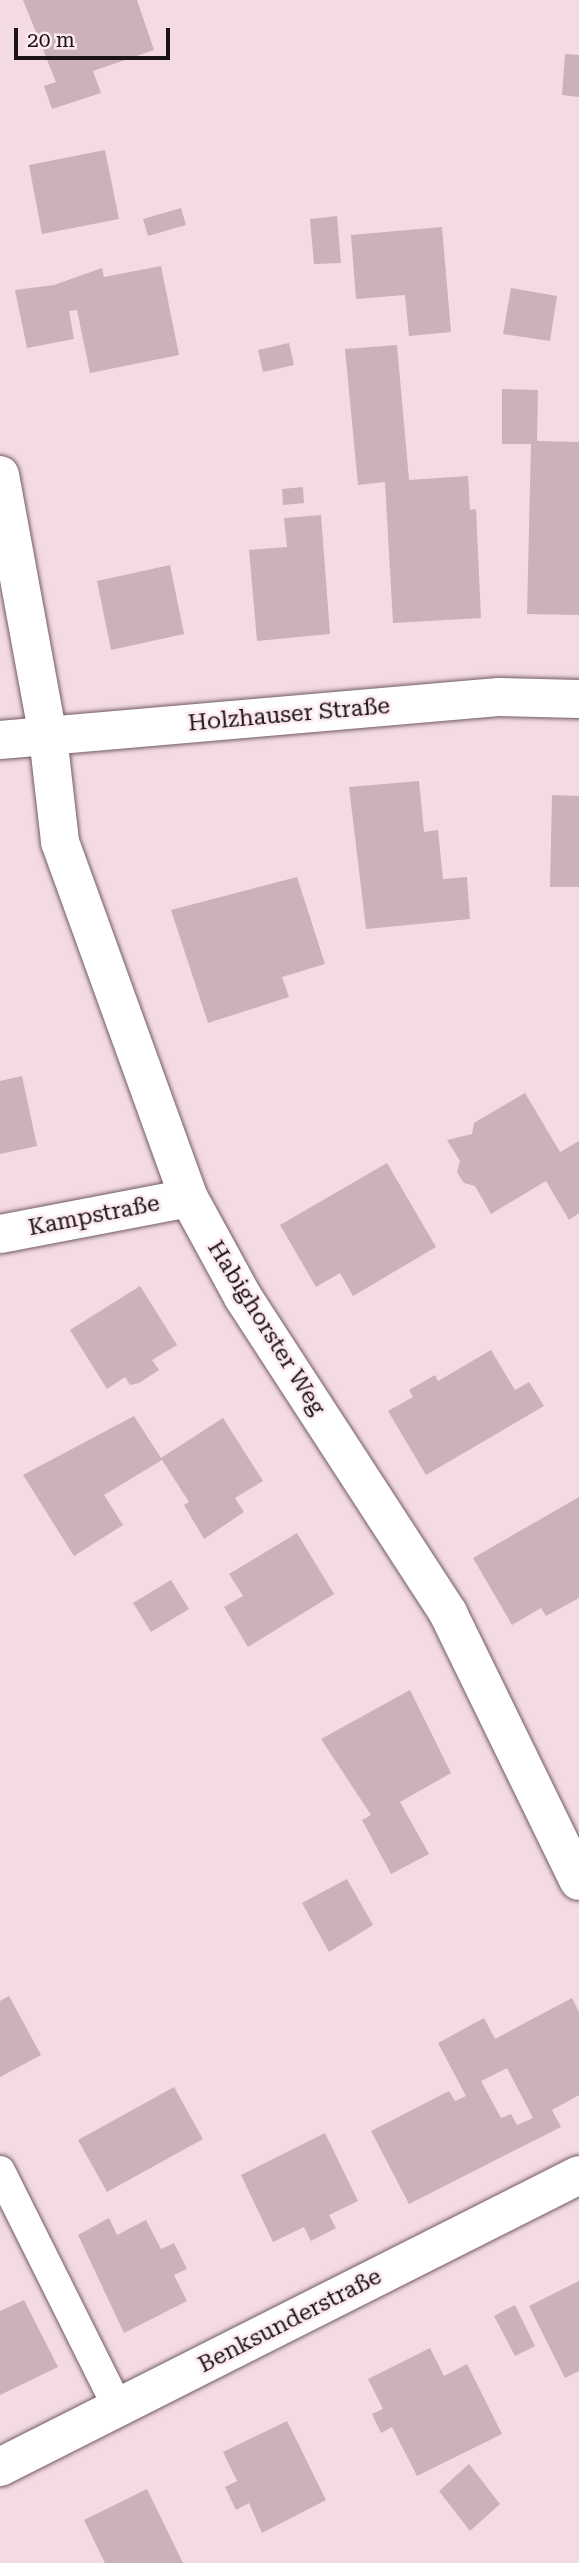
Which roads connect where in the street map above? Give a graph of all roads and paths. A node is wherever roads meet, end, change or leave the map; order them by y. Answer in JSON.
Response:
{"nodes":[{"id":1,"x":0,"y":475,"type":"edge"},
{"id":2,"x":579,"y":699,"type":"edge"},
{"id":3,"x":48,"y":736,"type":"junction"},
{"id":4,"x":0,"y":740,"type":"edge"},
{"id":5,"x":189,"y":1198,"type":"junction"},
{"id":6,"x":0,"y":1234,"type":"edge"},
{"id":7,"x":579,"y":1881,"type":"edge"},
{"id":8,"x":0,"y":2171,"type":"edge"},
{"id":9,"x":579,"y":2175,"type":"edge"},
{"id":10,"x":118,"y":2408,"type":"junction"},
{"id":11,"x":0,"y":2467,"type":"edge"}],
"edges":[{"from":1,"to":3,"type":"street","name":"Habighorster Weg"},
{"from":2,"to":3,"type":"street","name":"Holzhauser Straße"},
{"from":3,"to":4,"type":"street","name":"Holzhauser Straße"},
{"from":3,"to":5,"type":"street","name":"Habighorster Weg"},
{"from":5,"to":6,"type":"street","name":"Kampstraße"},
{"from":5,"to":7,"type":"street","name":"Habighorster Weg"},
{"from":8,"to":10,"type":"lane"},
{"from":9,"to":10,"type":"street","name":"Benksunderstraße"},
{"from":10,"to":11,"type":"street","name":"Benksunderstraße"}]}
